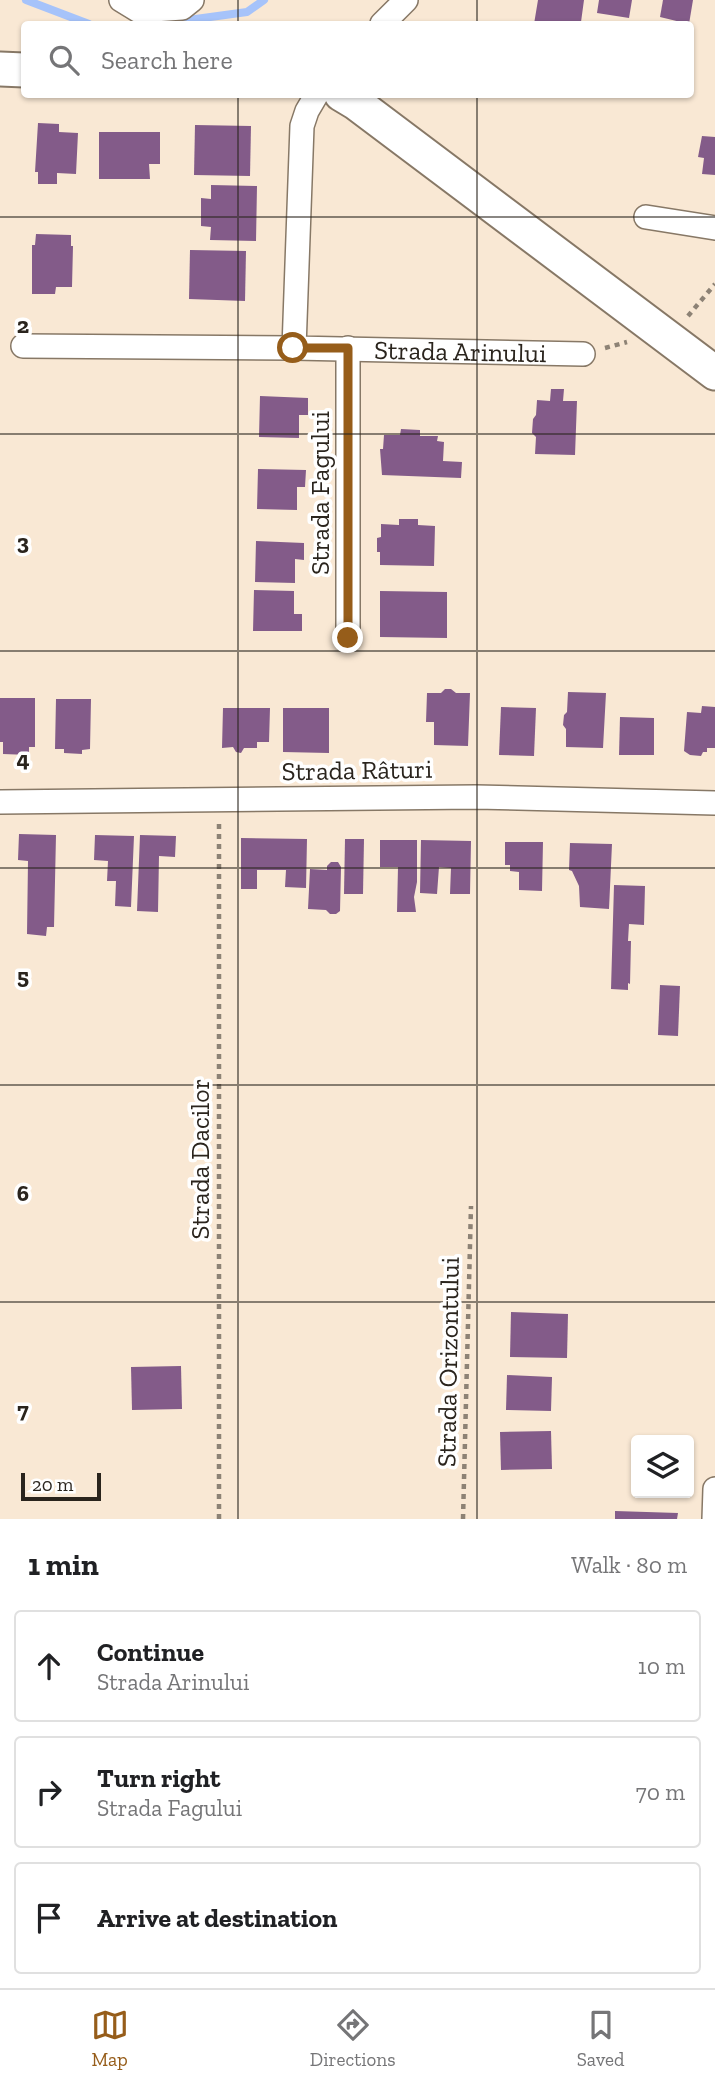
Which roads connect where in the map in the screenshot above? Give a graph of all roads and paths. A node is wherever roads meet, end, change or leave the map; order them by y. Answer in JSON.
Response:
{"nodes":[{"id":1,"x":121,"y":0,"type":"edge"},
{"id":2,"x":192,"y":0,"type":"edge"},
{"id":3,"x":406,"y":0,"type":"edge"},
{"id":4,"x":385,"y":21,"type":"edge"},
{"id":5,"x":0,"y":69,"type":"edge"},
{"id":6,"x":21,"y":70,"type":"edge"},
{"id":7,"x":315,"y":98,"type":"edge"},
{"id":8,"x":348,"y":98,"type":"edge"},
{"id":9,"x":646,"y":217,"type":"dead end"},
{"id":10,"x":715,"y":228,"type":"edge"},
{"id":11,"x":23,"y":346,"type":"dead end"},
{"id":12,"x":293,"y":348,"type":"junction"},
{"id":13,"x":348,"y":348,"type":"junction"},
{"id":14,"x":583,"y":354,"type":"dead end"},
{"id":15,"x":715,"y":373,"type":"edge"},
{"id":16,"x":348,"y":638,"type":"dead end"},
{"id":17,"x":219,"y":800,"type":"junction"},
{"id":18,"x":0,"y":802,"type":"edge"},
{"id":19,"x":715,"y":803,"type":"edge"},
{"id":20,"x":471,"y":1206,"type":"dead end"},
{"id":21,"x":715,"y":1489,"type":"edge"},
{"id":22,"x":219,"y":1519,"type":"edge"},
{"id":23,"x":463,"y":1519,"type":"edge"},
{"id":24,"x":713,"y":1519,"type":"edge"}],
"edges":[{"from":1,"to":2,"type":"street"},
{"from":3,"to":4,"type":"street"},
{"from":5,"to":6,"type":"street"},
{"from":7,"to":12,"type":"street"},
{"from":8,"to":15,"type":"street"},
{"from":9,"to":10,"type":"street"},
{"from":11,"to":12,"type":"street","name":"Strada Arinului"},
{"from":12,"to":13,"type":"street","name":"Strada Arinului"},
{"from":13,"to":14,"type":"street","name":"Strada Arinului"},
{"from":13,"to":16,"type":"street","name":"Strada Fagului"},
{"from":17,"to":18,"type":"street","name":"Strada Râturi"},
{"from":17,"to":19,"type":"street","name":"Strada Râturi"},
{"from":17,"to":22,"type":"path","name":"Strada Dacilor"},
{"from":20,"to":23,"type":"path","name":"Strada Orizontului"},
{"from":21,"to":24,"type":"street"}]}
